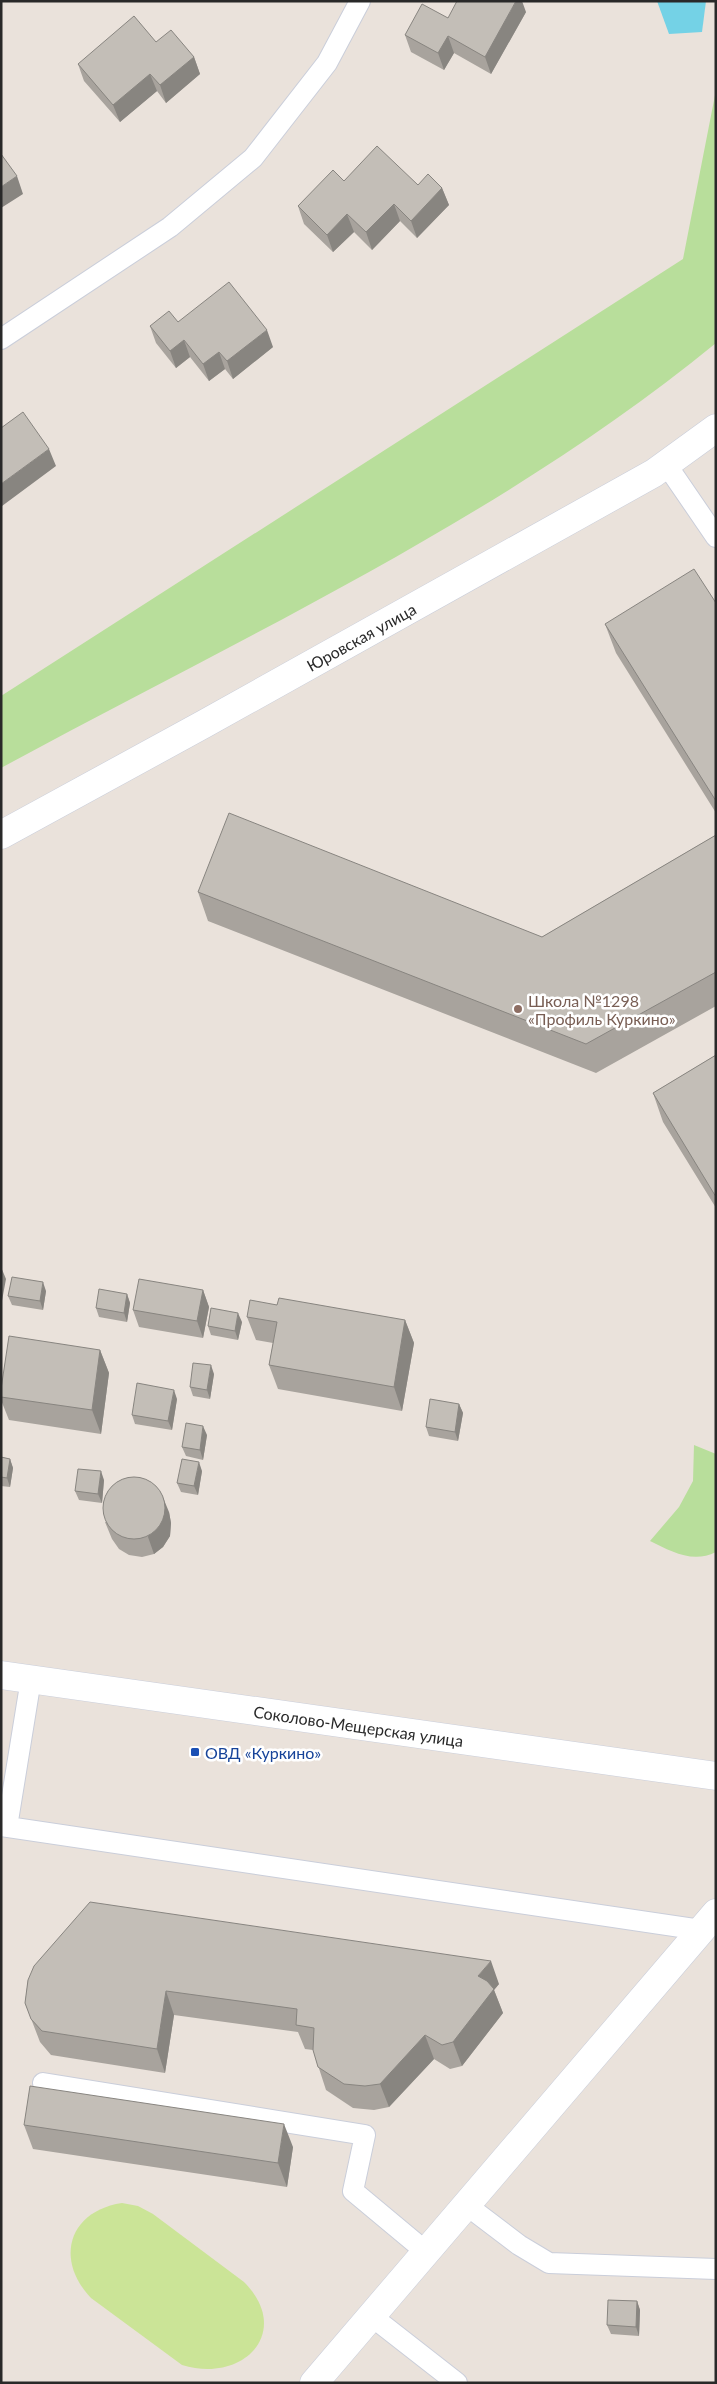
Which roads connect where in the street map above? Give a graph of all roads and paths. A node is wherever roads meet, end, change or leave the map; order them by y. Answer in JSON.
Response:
{"nodes":[{"id":1,"x":360,"y":1,"type":"edge"},
{"id":2,"x":1,"y":339,"type":"edge"},
{"id":3,"x":716,"y":428,"type":"edge"},
{"id":4,"x":666,"y":464,"type":"junction"},
{"id":5,"x":716,"y":537,"type":"edge"},
{"id":6,"x":1,"y":835,"type":"edge"},
{"id":7,"x":1,"y":1675,"type":"edge"},
{"id":8,"x":31,"y":1679,"type":"junction"},
{"id":9,"x":716,"y":1776,"type":"edge"},
{"id":10,"x":4,"y":1827,"type":"edge"},
{"id":11,"x":708,"y":1922,"type":"edge"},
{"id":12,"x":43,"y":2083,"type":"dead end"},
{"id":13,"x":465,"y":2204,"type":"junction"},
{"id":14,"x":425,"y":2251,"type":"junction"},
{"id":15,"x":716,"y":2269,"type":"edge"},
{"id":16,"x":370,"y":2315,"type":"junction"},
{"id":17,"x":314,"y":2383,"type":"edge"},
{"id":18,"x":457,"y":2383,"type":"edge"}],
"edges":[{"from":1,"to":2,"type":"lane"},
{"from":3,"to":4,"type":"street","name":"Юровская улица"},
{"from":4,"to":5,"type":"lane"},
{"from":4,"to":6,"type":"street","name":"Юровская улица"},
{"from":7,"to":8,"type":"street","name":"Соколово-Мещерская улица"},
{"from":8,"to":9,"type":"street","name":"Соколово-Мещерская улица"},
{"from":8,"to":10,"type":"lane"},
{"from":10,"to":11,"type":"lane"},
{"from":11,"to":13,"type":"street"},
{"from":12,"to":14,"type":"lane"},
{"from":13,"to":14,"type":"street"},
{"from":13,"to":15,"type":"lane"},
{"from":14,"to":16,"type":"street"},
{"from":16,"to":17,"type":"street"},
{"from":16,"to":18,"type":"lane"}]}
